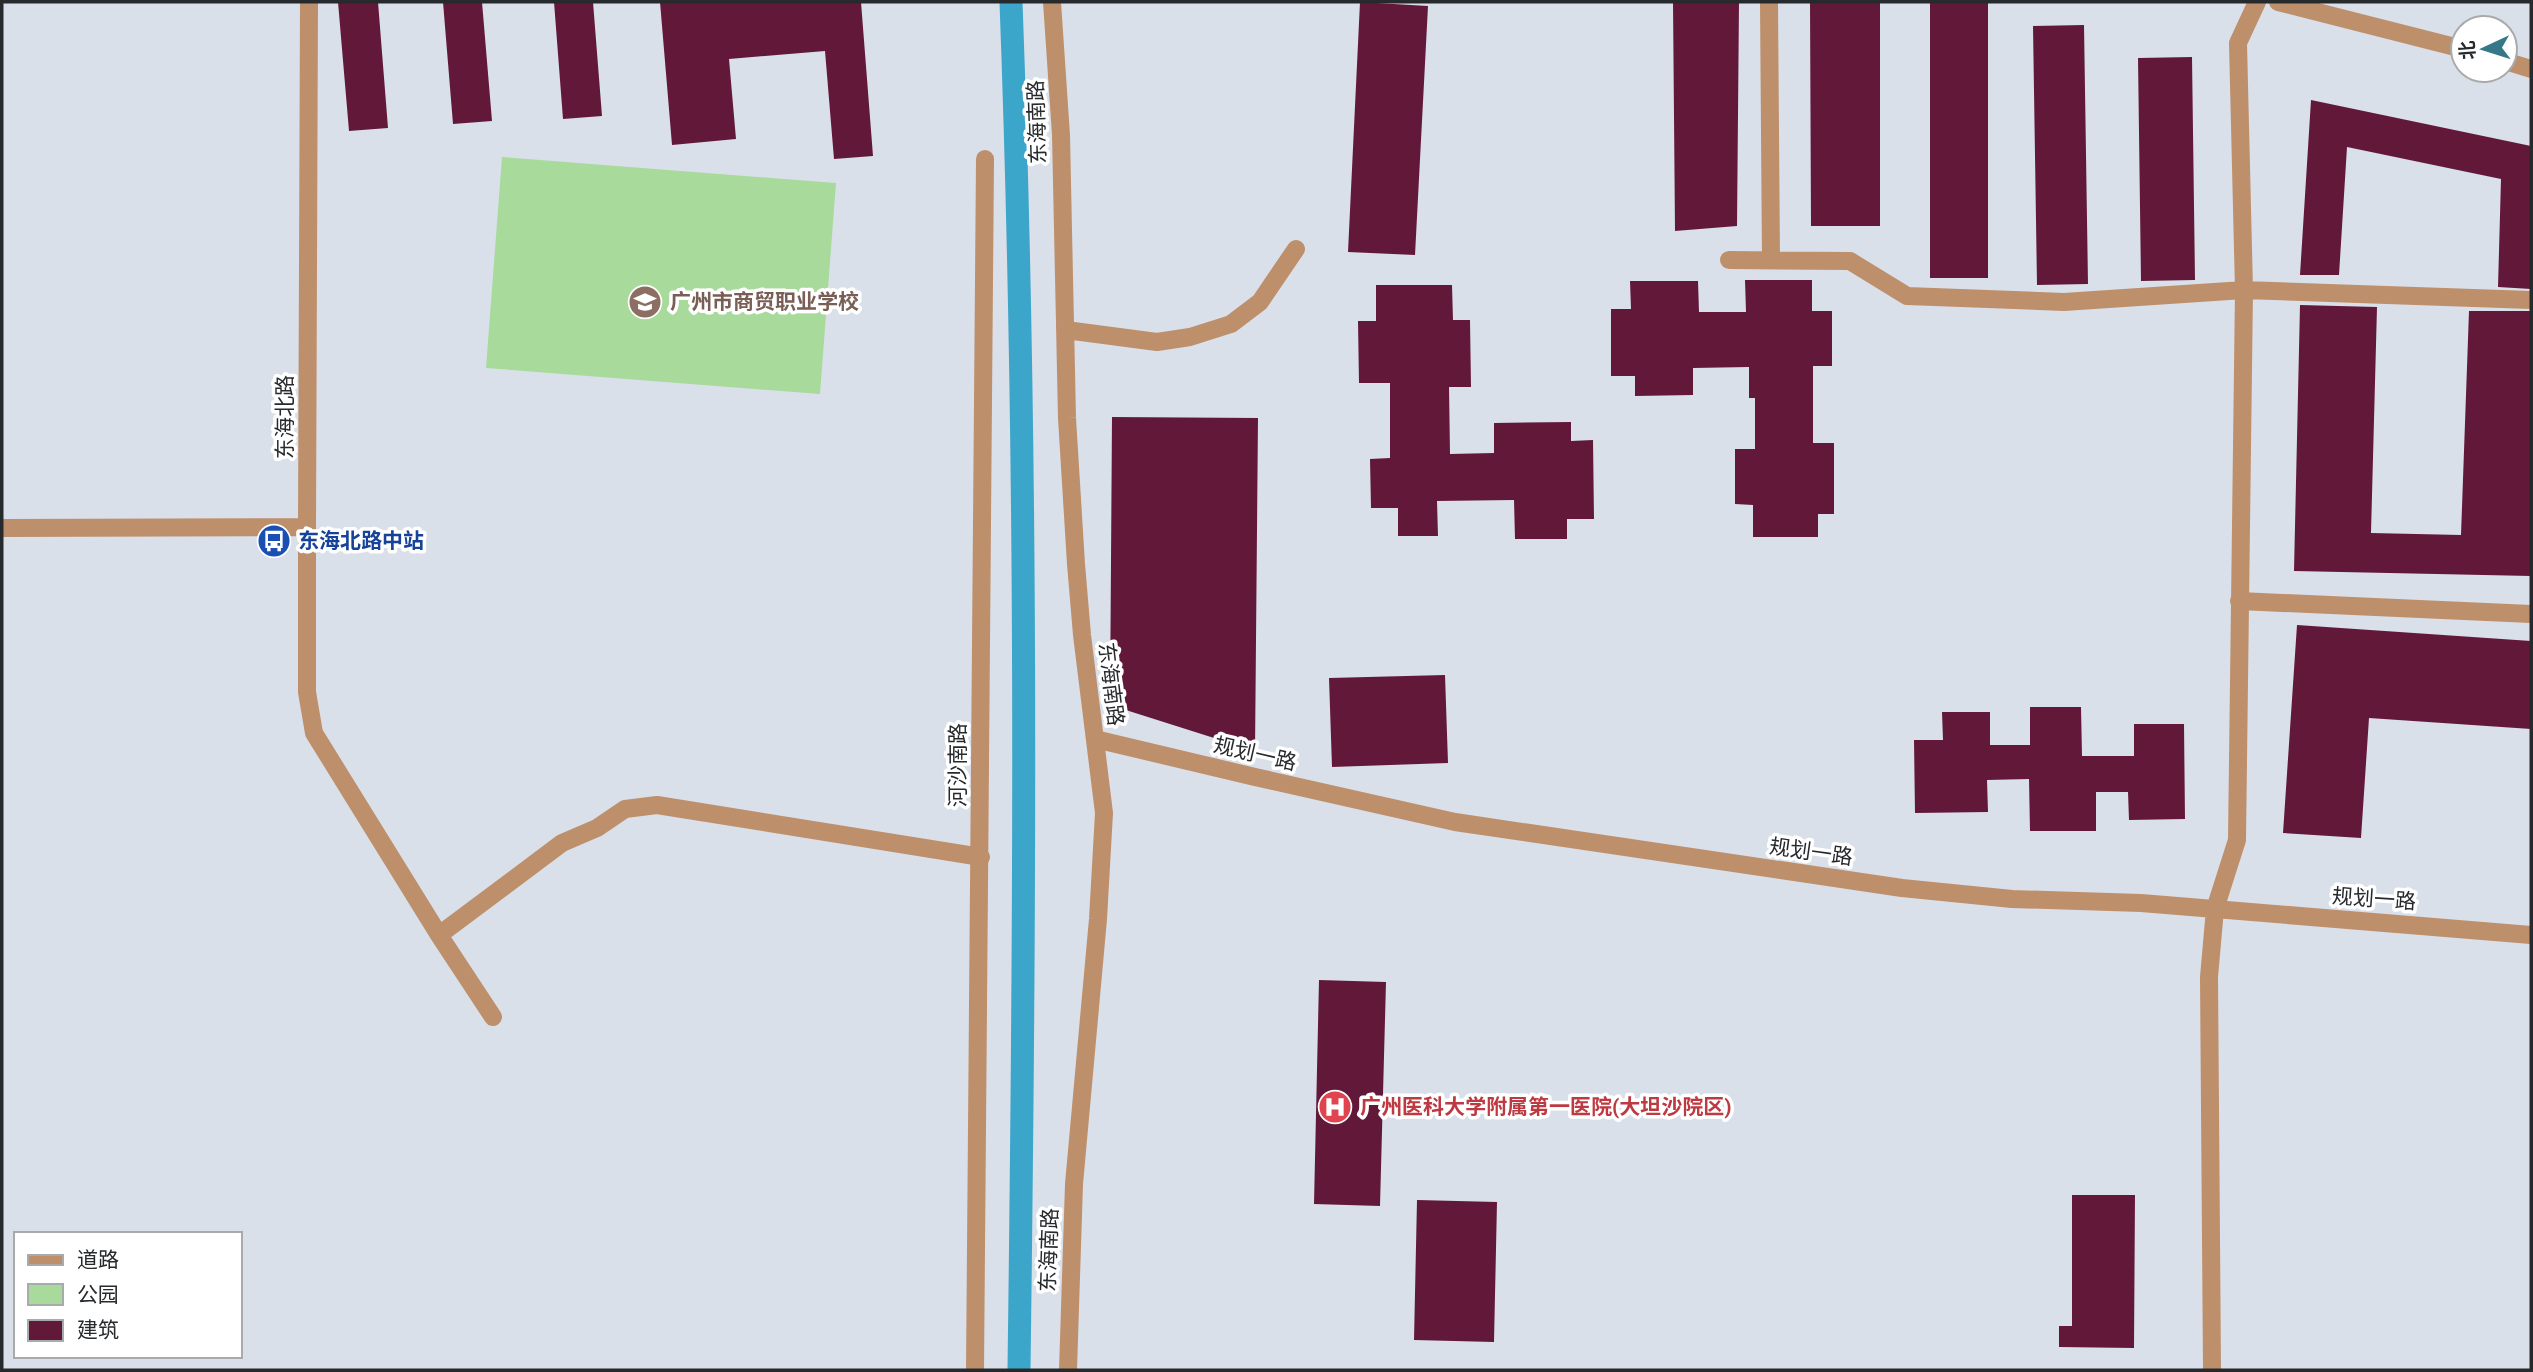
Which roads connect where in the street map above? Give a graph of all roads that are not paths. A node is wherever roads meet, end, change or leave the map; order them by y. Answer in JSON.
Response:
{"nodes":[{"id":1,"x":309,"y":2,"type":"edge"},
{"id":2,"x":1052,"y":2,"type":"edge"},
{"id":3,"x":1769,"y":2,"type":"edge"},
{"id":4,"x":2258,"y":2,"type":"edge"},
{"id":5,"x":2278,"y":2,"type":"edge"},
{"id":6,"x":2449,"y":45,"type":"edge"},
{"id":7,"x":985,"y":159,"type":"dead end"},
{"id":8,"x":1296,"y":249,"type":"dead end"},
{"id":9,"x":1729,"y":260,"type":"dead end"},
{"id":10,"x":1771,"y":260,"type":"junction"},
{"id":11,"x":2244,"y":290,"type":"junction"},
{"id":12,"x":2531,"y":300,"type":"edge"},
{"id":13,"x":1066,"y":330,"type":"junction"},
{"id":14,"x":307,"y":527,"type":"junction"},
{"id":15,"x":2,"y":528,"type":"edge"},
{"id":16,"x":2239,"y":601,"type":"junction"},
{"id":17,"x":2531,"y":614,"type":"edge"},
{"id":18,"x":1095,"y":739,"type":"junction"},
{"id":19,"x":981,"y":857,"type":"junction"},
{"id":20,"x":2216,"y":909,"type":"junction"},
{"id":21,"x":439,"y":935,"type":"junction"},
{"id":22,"x":2531,"y":935,"type":"edge"},
{"id":23,"x":493,"y":1017,"type":"dead end"},
{"id":24,"x":975,"y":1370,"type":"edge"},
{"id":25,"x":1068,"y":1370,"type":"edge"},
{"id":26,"x":2212,"y":1370,"type":"edge"}],
"edges":[{"from":1,"to":14,"type":"street","name":"东海北路"},
{"from":2,"to":13,"type":"street","name":"东海南路"},
{"from":3,"to":10,"type":"street"},
{"from":4,"to":11,"type":"street"},
{"from":5,"to":6,"type":"street"},
{"from":7,"to":19,"type":"street","name":"河沙南路"},
{"from":8,"to":13,"type":"street"},
{"from":9,"to":10,"type":"street"},
{"from":10,"to":11,"type":"street"},
{"from":11,"to":12,"type":"street"},
{"from":11,"to":16,"type":"street"},
{"from":13,"to":18,"type":"street","name":"东海南路"},
{"from":14,"to":15,"type":"street"},
{"from":14,"to":21,"type":"street","name":"东海北路"},
{"from":16,"to":17,"type":"street"},
{"from":16,"to":20,"type":"street"},
{"from":18,"to":20,"type":"street","name":"规划一路"},
{"from":18,"to":25,"type":"street","name":"东海南路"},
{"from":19,"to":21,"type":"street"},
{"from":19,"to":24,"type":"street","name":"河沙南路"},
{"from":20,"to":22,"type":"street","name":"规划一路"},
{"from":20,"to":26,"type":"street"},
{"from":21,"to":23,"type":"street","name":"东海北路"}]}
